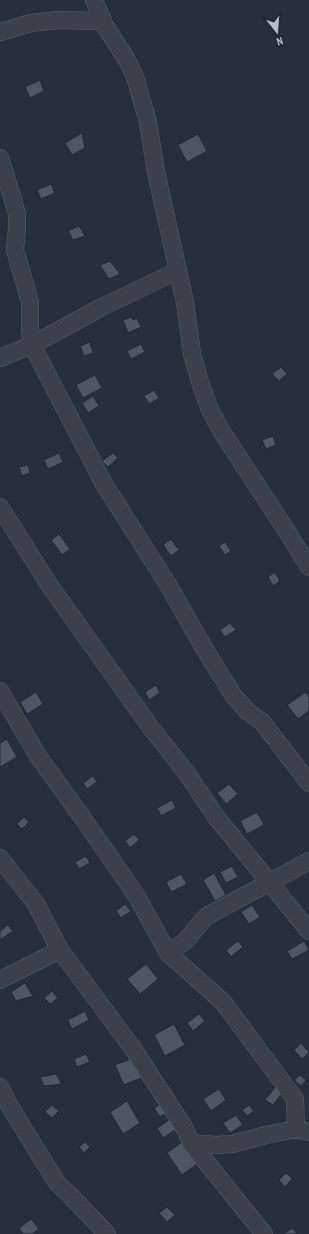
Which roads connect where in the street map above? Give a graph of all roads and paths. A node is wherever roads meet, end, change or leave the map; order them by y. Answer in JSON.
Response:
{"nodes":[{"id":1,"x":94,"y":0,"type":"edge"},
{"id":2,"x":103,"y":21,"type":"junction"},
{"id":3,"x":0,"y":32,"type":"edge"},
{"id":4,"x":0,"y":158,"type":"edge"},
{"id":5,"x":178,"y":271,"type":"junction"},
{"id":6,"x":32,"y":345,"type":"junction"},
{"id":7,"x":0,"y":358,"type":"edge"},
{"id":8,"x":0,"y":507,"type":"edge"},
{"id":9,"x":309,"y":567,"type":"edge"},
{"id":10,"x":0,"y":691,"type":"edge"},
{"id":11,"x":309,"y":783,"type":"edge"},
{"id":12,"x":0,"y":858,"type":"edge"},
{"id":13,"x":309,"y":861,"type":"edge"},
{"id":14,"x":268,"y":883,"type":"junction"},
{"id":15,"x":309,"y":931,"type":"edge"},
{"id":16,"x":60,"y":950,"type":"junction"},
{"id":17,"x":168,"y":953,"type":"junction"},
{"id":18,"x":0,"y":980,"type":"edge"},
{"id":19,"x":0,"y":1087,"type":"edge"},
{"id":20,"x":302,"y":1131,"type":"edge"},
{"id":21,"x":191,"y":1143,"type":"junction"},
{"id":22,"x":107,"y":1234,"type":"edge"},
{"id":23,"x":264,"y":1234,"type":"edge"}],
"edges":[{"from":1,"to":2,"type":"street"},
{"from":2,"to":3,"type":"street"},
{"from":2,"to":5,"type":"street"},
{"from":4,"to":6,"type":"street"},
{"from":5,"to":6,"type":"street"},
{"from":5,"to":9,"type":"street"},
{"from":6,"to":7,"type":"street"},
{"from":6,"to":11,"type":"street"},
{"from":8,"to":14,"type":"street"},
{"from":10,"to":17,"type":"street"},
{"from":12,"to":16,"type":"street"},
{"from":13,"to":14,"type":"street"},
{"from":14,"to":15,"type":"street"},
{"from":14,"to":17,"type":"street"},
{"from":16,"to":18,"type":"street"},
{"from":16,"to":21,"type":"street"},
{"from":17,"to":20,"type":"street"},
{"from":19,"to":22,"type":"street"},
{"from":20,"to":21,"type":"street"},
{"from":21,"to":23,"type":"street"}]}
